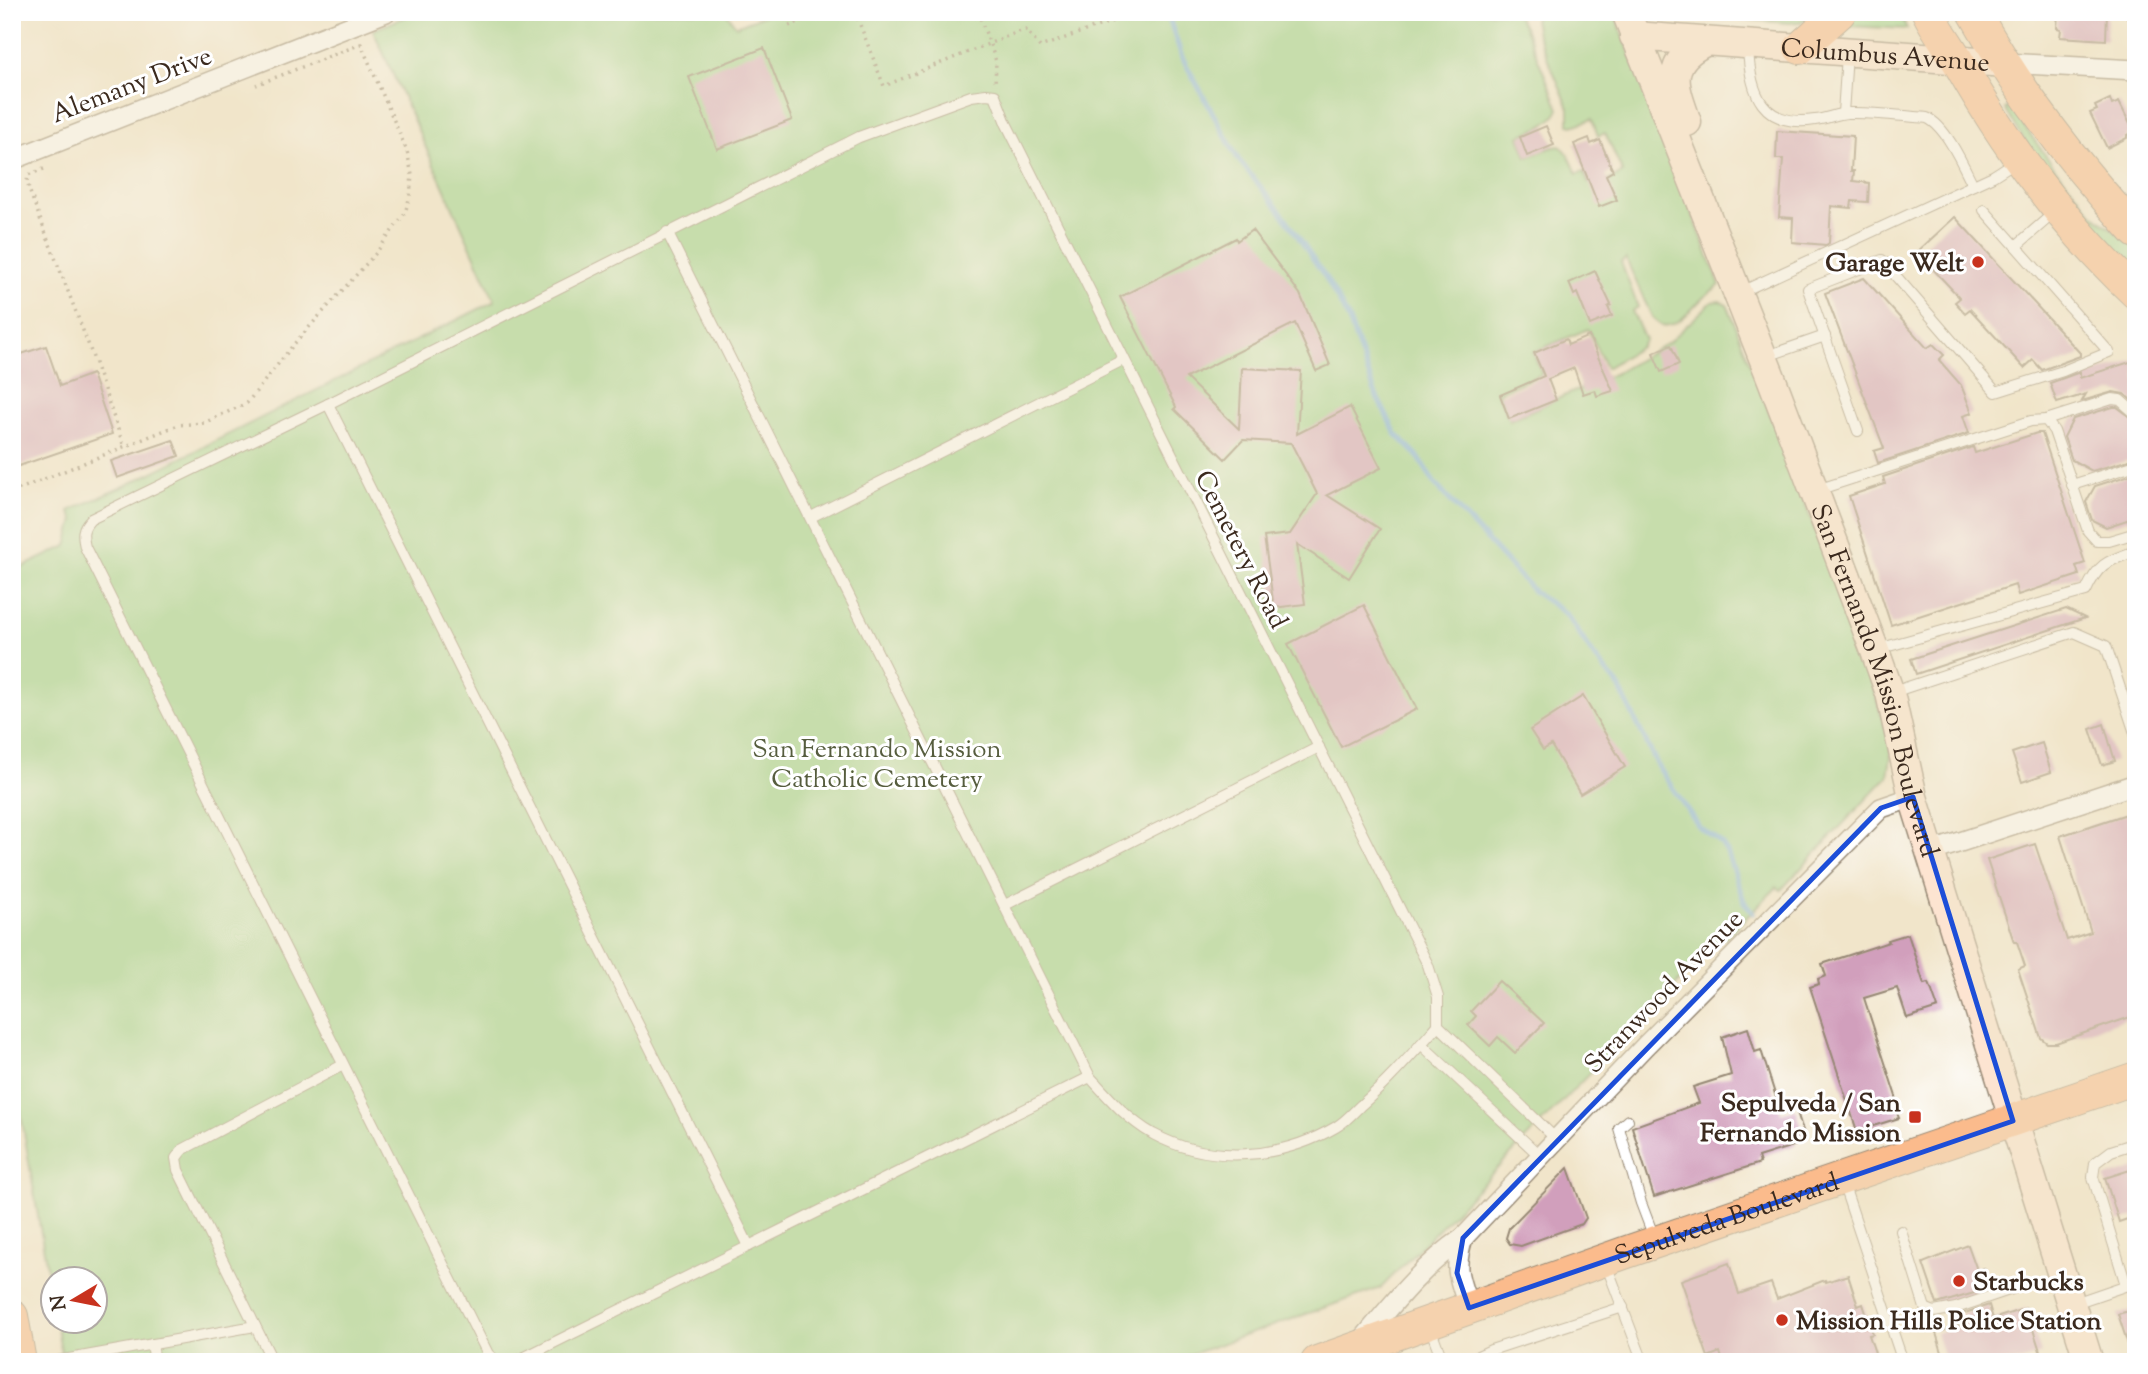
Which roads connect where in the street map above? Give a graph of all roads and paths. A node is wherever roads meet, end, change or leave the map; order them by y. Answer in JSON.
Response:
{"nodes":[{"id":1,"x":386,"y":12,"type":"edge"},
{"id":2,"x":824,"y":12,"type":"edge"},
{"id":3,"x":855,"y":12,"type":"edge"},
{"id":4,"x":978,"y":12,"type":"edge"},
{"id":5,"x":1126,"y":12,"type":"edge"},
{"id":6,"x":1741,"y":12,"type":"edge"},
{"id":7,"x":1840,"y":12,"type":"edge"},
{"id":8,"x":1928,"y":12,"type":"edge"},
{"id":9,"x":1975,"y":12,"type":"edge"},
{"id":10,"x":2130,"y":12,"type":"edge"},
{"id":11,"x":1630,"y":24,"type":"edge"},
{"id":12,"x":789,"y":26,"type":"dead end"},
{"id":13,"x":2136,"y":26,"type":"edge"},
{"id":14,"x":1746,"y":33,"type":"junction"},
{"id":15,"x":1705,"y":41,"type":"junction"},
{"id":16,"x":989,"y":43,"type":"junction"},
{"id":17,"x":1800,"y":48,"type":"junction"},
{"id":18,"x":1847,"y":52,"type":"junction"},
{"id":19,"x":1957,"y":60,"type":"junction"},
{"id":20,"x":2005,"y":64,"type":"junction"},
{"id":21,"x":2136,"y":70,"type":"edge"},
{"id":22,"x":244,"y":89,"type":"dead end"},
{"id":23,"x":995,"y":95,"type":"junction"},
{"id":24,"x":1843,"y":113,"type":"junction"},
{"id":25,"x":2019,"y":159,"type":"junction"},
{"id":26,"x":12,"y":160,"type":"edge"},
{"id":27,"x":53,"y":165,"type":"dead end"},
{"id":28,"x":1973,"y":185,"type":"junction"},
{"id":29,"x":2058,"y":209,"type":"junction"},
{"id":30,"x":1984,"y":210,"type":"dead end"},
{"id":31,"x":1705,"y":214,"type":"junction"},
{"id":32,"x":667,"y":232,"type":"junction"},
{"id":33,"x":2136,"y":232,"type":"edge"},
{"id":34,"x":2015,"y":246,"type":"junction"},
{"id":35,"x":1737,"y":293,"type":"junction"},
{"id":36,"x":2136,"y":293,"type":"edge"},
{"id":37,"x":1825,"y":336,"type":"junction"},
{"id":38,"x":1763,"y":358,"type":"junction"},
{"id":39,"x":1123,"y":360,"type":"junction"},
{"id":40,"x":327,"y":404,"type":"junction"},
{"id":41,"x":2136,"y":414,"type":"edge"},
{"id":42,"x":2046,"y":420,"type":"junction"},
{"id":43,"x":1858,"y":431,"type":"dead end"},
{"id":44,"x":124,"y":447,"type":"junction"},
{"id":45,"x":2136,"y":466,"type":"edge"},
{"id":46,"x":2072,"y":485,"type":"junction"},
{"id":47,"x":1814,"y":491,"type":"junction"},
{"id":48,"x":12,"y":492,"type":"edge"},
{"id":49,"x":811,"y":516,"type":"junction"},
{"id":50,"x":2136,"y":533,"type":"edge"},
{"id":51,"x":2136,"y":551,"type":"edge"},
{"id":52,"x":1875,"y":650,"type":"junction"},
{"id":53,"x":1889,"y":693,"type":"junction"},
{"id":54,"x":2136,"y":736,"type":"edge"},
{"id":55,"x":1319,"y":747,"type":"junction"},
{"id":56,"x":2136,"y":784,"type":"edge"},
{"id":57,"x":1913,"y":797,"type":"junction"},
{"id":58,"x":1930,"y":852,"type":"junction"},
{"id":59,"x":1005,"y":905,"type":"junction"},
{"id":60,"x":1438,"y":1025,"type":"junction"},
{"id":61,"x":1421,"y":1044,"type":"junction"},
{"id":62,"x":343,"y":1065,"type":"junction"},
{"id":63,"x":1090,"y":1077,"type":"junction"},
{"id":64,"x":2136,"y":1078,"type":"edge"},
{"id":65,"x":1628,"y":1120,"type":"dead end"},
{"id":66,"x":2013,"y":1121,"type":"junction"},
{"id":67,"x":1557,"y":1140,"type":"junction"},
{"id":68,"x":2136,"y":1143,"type":"edge"},
{"id":69,"x":1541,"y":1157,"type":"junction"},
{"id":70,"x":1842,"y":1179,"type":"junction"},
{"id":71,"x":1901,"y":1231,"type":"dead end"},
{"id":72,"x":1463,"y":1238,"type":"junction"},
{"id":73,"x":1657,"y":1243,"type":"junction"},
{"id":74,"x":749,"y":1246,"type":"junction"},
{"id":75,"x":1605,"y":1261,"type":"junction"},
{"id":76,"x":2131,"y":1283,"type":"edge"},
{"id":77,"x":2012,"y":1289,"type":"dead end"},
{"id":78,"x":2071,"y":1304,"type":"junction"},
{"id":79,"x":1623,"y":1307,"type":"junction"},
{"id":80,"x":1469,"y":1308,"type":"junction"},
{"id":81,"x":12,"y":1316,"type":"edge"},
{"id":82,"x":1429,"y":1323,"type":"junction"},
{"id":83,"x":255,"y":1326,"type":"junction"},
{"id":84,"x":152,"y":1344,"type":"junction"},
{"id":85,"x":1365,"y":1352,"type":"edge"},
{"id":86,"x":517,"y":1361,"type":"edge"},
{"id":87,"x":20,"y":1362,"type":"edge"},
{"id":88,"x":52,"y":1362,"type":"edge"},
{"id":89,"x":155,"y":1362,"type":"edge"},
{"id":90,"x":273,"y":1362,"type":"edge"},
{"id":91,"x":497,"y":1362,"type":"edge"},
{"id":92,"x":1317,"y":1362,"type":"edge"},
{"id":93,"x":1443,"y":1362,"type":"edge"},
{"id":94,"x":1465,"y":1362,"type":"edge"},
{"id":95,"x":1643,"y":1362,"type":"edge"},
{"id":96,"x":1903,"y":1362,"type":"edge"},
{"id":97,"x":2089,"y":1362,"type":"edge"}],
"edges":[{"from":1,"to":26,"type":"street","name":"Alemany Drive"},
{"from":2,"to":12,"type":"path"},
{"from":3,"to":16,"type":"path"},
{"from":4,"to":16,"type":"path"},
{"from":5,"to":16,"type":"path"},
{"from":6,"to":14,"type":"path"},
{"from":7,"to":17,"type":"main road"},
{"from":8,"to":19,"type":"main road"},
{"from":9,"to":20,"type":"main road"},
{"from":10,"to":13,"type":"lane"},
{"from":11,"to":15,"type":"main road","name":"Columbus Avenue"},
{"from":11,"to":31,"type":"main road","name":"San Fernando Mission Boulevard"},
{"from":14,"to":15,"type":"main road","name":"Columbus Avenue"},
{"from":14,"to":17,"type":"main road","name":"Columbus Avenue"},
{"from":14,"to":24,"type":"lane"},
{"from":15,"to":31,"type":"main road"},
{"from":16,"to":23,"type":"path"},
{"from":17,"to":18,"type":"main road","name":"Columbus Avenue"},
{"from":18,"to":19,"type":"main road","name":"Columbus Avenue"},
{"from":18,"to":24,"type":"lane"},
{"from":19,"to":20,"type":"main road","name":"Columbus Avenue"},
{"from":19,"to":25,"type":"main road"},
{"from":20,"to":21,"type":"street","name":"Columbus Avenue"},
{"from":20,"to":33,"type":"main road"},
{"from":22,"to":44,"type":"path"},
{"from":23,"to":32,"type":"lane"},
{"from":23,"to":39,"type":"lane","name":"Cemetery Road"},
{"from":24,"to":28,"type":"lane"},
{"from":25,"to":28,"type":"lane"},
{"from":25,"to":29,"type":"main road"},
{"from":27,"to":44,"type":"path"},
{"from":28,"to":35,"type":"lane"},
{"from":29,"to":34,"type":"lane"},
{"from":29,"to":36,"type":"main road"},
{"from":30,"to":34,"type":"lane"},
{"from":31,"to":35,"type":"main road","name":"San Fernando Mission Boulevard"},
{"from":32,"to":40,"type":"lane"},
{"from":32,"to":49,"type":"lane"},
{"from":34,"to":37,"type":"lane"},
{"from":35,"to":38,"type":"main road","name":"San Fernando Mission Boulevard"},
{"from":37,"to":38,"type":"lane"},
{"from":37,"to":43,"type":"lane"},
{"from":38,"to":47,"type":"main road","name":"San Fernando Mission Boulevard"},
{"from":39,"to":49,"type":"lane"},
{"from":39,"to":55,"type":"lane","name":"Cemetery Road"},
{"from":40,"to":62,"type":"lane"},
{"from":40,"to":74,"type":"lane"},
{"from":41,"to":42,"type":"lane"},
{"from":42,"to":46,"type":"lane"},
{"from":42,"to":47,"type":"lane"},
{"from":44,"to":48,"type":"path"},
{"from":45,"to":46,"type":"lane"},
{"from":46,"to":50,"type":"lane"},
{"from":47,"to":52,"type":"main road","name":"San Fernando Mission Boulevard"},
{"from":49,"to":59,"type":"lane"},
{"from":51,"to":52,"type":"lane"},
{"from":52,"to":53,"type":"main road","name":"San Fernando Mission Boulevard"},
{"from":53,"to":54,"type":"lane"},
{"from":53,"to":57,"type":"main road","name":"San Fernando Mission Boulevard"},
{"from":55,"to":59,"type":"lane"},
{"from":55,"to":60,"type":"lane","name":"Cemetery Road"},
{"from":56,"to":58,"type":"street"},
{"from":57,"to":58,"type":"main road","name":"San Fernando Mission Boulevard"},
{"from":57,"to":67,"type":"street","name":"Stranwood Avenue"},
{"from":58,"to":66,"type":"main road","name":"San Fernando Mission Boulevard"},
{"from":59,"to":63,"type":"lane"},
{"from":60,"to":61,"type":"lane"},
{"from":60,"to":67,"type":"lane"},
{"from":61,"to":63,"type":"lane"},
{"from":61,"to":69,"type":"lane"},
{"from":62,"to":83,"type":"lane"},
{"from":62,"to":91,"type":"lane"},
{"from":63,"to":74,"type":"lane"},
{"from":64,"to":66,"type":"main road","name":"Sepulveda Boulevard"},
{"from":65,"to":73,"type":"lane"},
{"from":66,"to":70,"type":"main road","name":"Sepulveda Boulevard"},
{"from":66,"to":78,"type":"main road","name":"San Fernando Mission Boulevard"},
{"from":67,"to":69,"type":"street","name":"Stranwood Avenue"},
{"from":68,"to":76,"type":"lane"},
{"from":69,"to":72,"type":"street","name":"Stranwood Avenue"},
{"from":70,"to":73,"type":"main road","name":"Sepulveda Boulevard"},
{"from":70,"to":96,"type":"lane"},
{"from":71,"to":77,"type":"lane"},
{"from":72,"to":80,"type":"street"},
{"from":72,"to":85,"type":"street","name":"Stranwood Avenue"},
{"from":73,"to":75,"type":"main road","name":"Sepulveda Boulevard"},
{"from":74,"to":86,"type":"lane"},
{"from":75,"to":79,"type":"lane"},
{"from":75,"to":80,"type":"main road","name":"Sepulveda Boulevard"},
{"from":76,"to":78,"type":"lane"},
{"from":78,"to":97,"type":"main road","name":"San Fernando Mission Boulevard"},
{"from":79,"to":94,"type":"lane"},
{"from":79,"to":95,"type":"lane"},
{"from":80,"to":82,"type":"main road","name":"Sepulveda Boulevard"},
{"from":81,"to":87,"type":"main road"},
{"from":82,"to":85,"type":"main road","name":"Sepulveda Boulevard"},
{"from":82,"to":93,"type":"lane"},
{"from":83,"to":84,"type":"lane"},
{"from":83,"to":90,"type":"lane"},
{"from":84,"to":88,"type":"lane"},
{"from":84,"to":89,"type":"lane"},
{"from":85,"to":92,"type":"main road","name":"Sepulveda Boulevard"}]}
